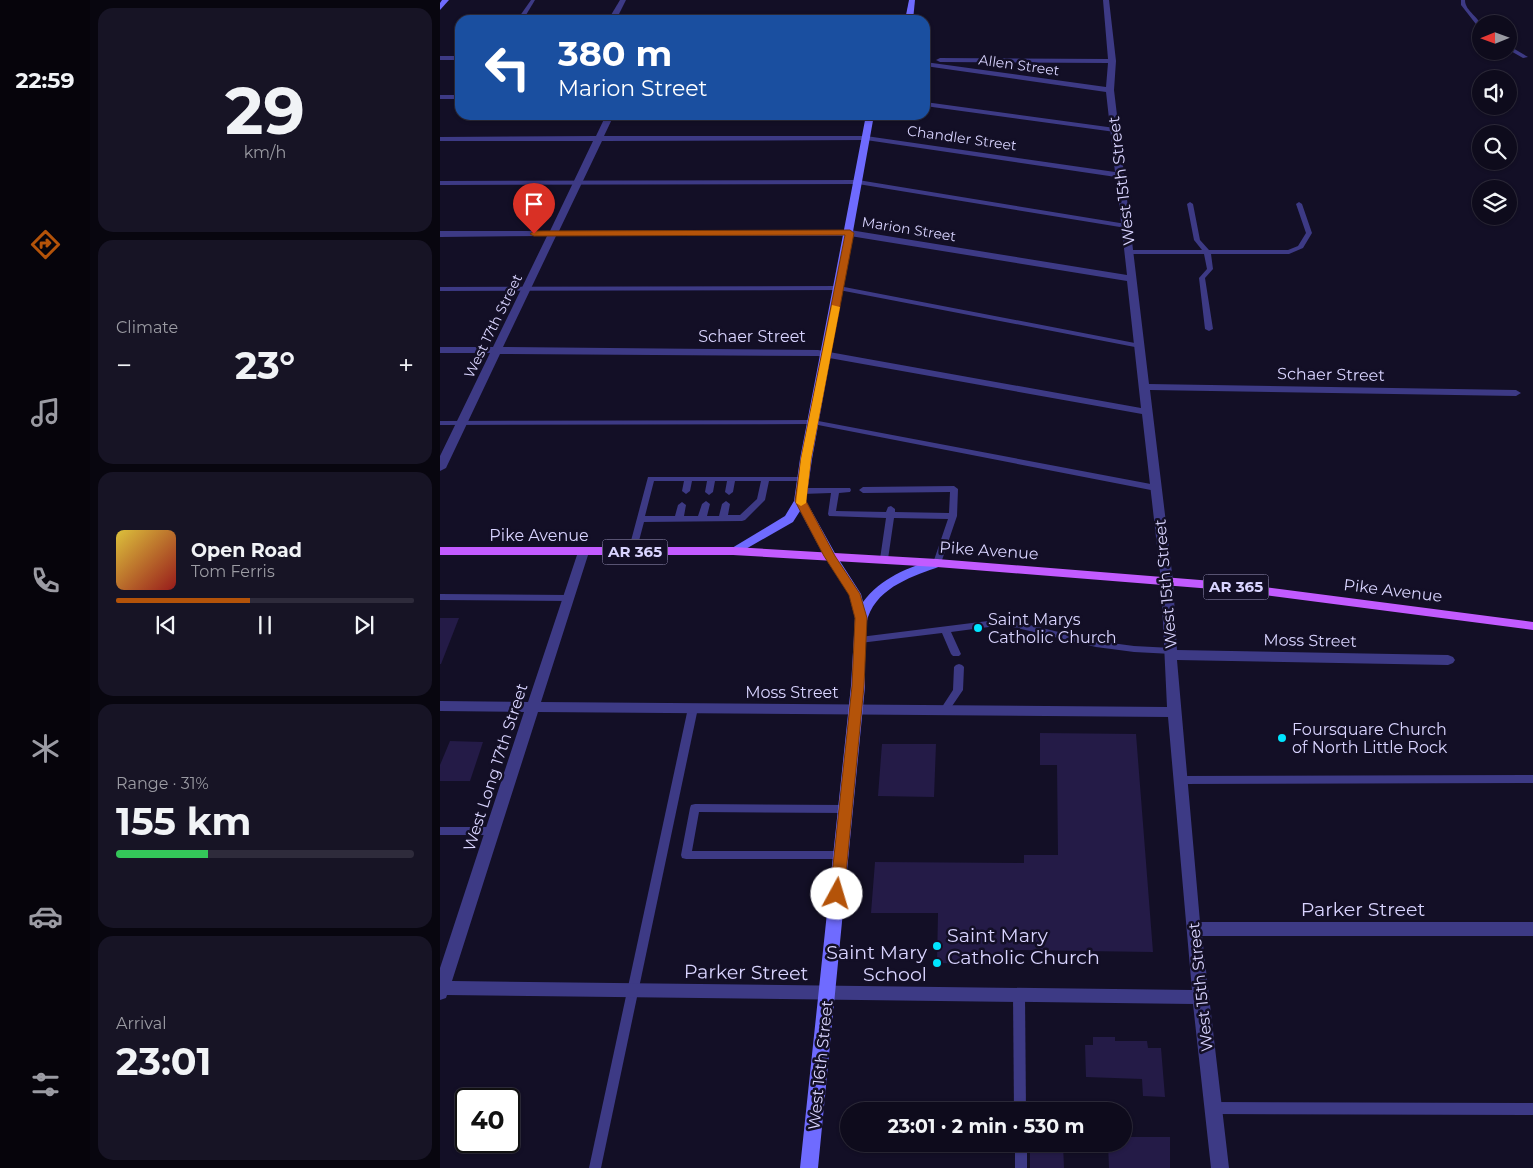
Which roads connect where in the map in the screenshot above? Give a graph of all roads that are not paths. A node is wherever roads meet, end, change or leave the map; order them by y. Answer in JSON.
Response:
{"nodes":[{"id":1,"x":446,"y":0,"type":"edge"},
{"id":2,"x":533,"y":0,"type":"edge"},
{"id":3,"x":622,"y":0,"type":"edge"},
{"id":4,"x":912,"y":0,"type":"edge"},
{"id":5,"x":1106,"y":0,"type":"edge"},
{"id":6,"x":1462,"y":0,"type":"edge"},
{"id":7,"x":440,"y":8,"type":"edge"},
{"id":8,"x":523,"y":15,"type":"edge"},
{"id":9,"x":614,"y":15,"type":"edge"},
{"id":10,"x":910,"y":15,"type":"edge"},
{"id":11,"x":1472,"y":16,"type":"edge"},
{"id":12,"x":1518,"y":53,"type":"edge"},
{"id":13,"x":1525,"y":57,"type":"dead end"},
{"id":14,"x":440,"y":58,"type":"edge"},
{"id":15,"x":455,"y":58,"type":"edge"},
{"id":16,"x":930,"y":60,"type":"edge"},
{"id":17,"x":1112,"y":60,"type":"junction"},
{"id":18,"x":930,"y":65,"type":"edge"},
{"id":19,"x":1110,"y":90,"type":"junction"},
{"id":20,"x":440,"y":97,"type":"edge"},
{"id":21,"x":455,"y":97,"type":"edge"},
{"id":22,"x":930,"y":105,"type":"edge"},
{"id":23,"x":608,"y":120,"type":"edge"},
{"id":24,"x":869,"y":120,"type":"edge"},
{"id":25,"x":1115,"y":130,"type":"junction"},
{"id":26,"x":866,"y":138,"type":"junction"},
{"id":27,"x":440,"y":139,"type":"edge"},
{"id":28,"x":599,"y":139,"type":"junction"},
{"id":29,"x":1120,"y":175,"type":"junction"},
{"id":30,"x":858,"y":182,"type":"junction"},
{"id":31,"x":440,"y":183,"type":"edge"},
{"id":32,"x":578,"y":183,"type":"junction"},
{"id":33,"x":1190,"y":204,"type":"dead end"},
{"id":34,"x":1300,"y":204,"type":"dead end"},
{"id":35,"x":1126,"y":226,"type":"junction"},
{"id":36,"x":850,"y":233,"type":"junction"},
{"id":37,"x":440,"y":234,"type":"edge"},
{"id":38,"x":553,"y":234,"type":"junction"},
{"id":39,"x":1129,"y":252,"type":"junction"},
{"id":40,"x":1207,"y":252,"type":"junction"},
{"id":41,"x":1132,"y":279,"type":"junction"},
{"id":42,"x":839,"y":288,"type":"junction"},
{"id":43,"x":440,"y":289,"type":"edge"},
{"id":44,"x":526,"y":289,"type":"junction"},
{"id":45,"x":1209,"y":329,"type":"dead end"},
{"id":46,"x":1140,"y":346,"type":"junction"},
{"id":47,"x":440,"y":350,"type":"edge"},
{"id":48,"x":497,"y":350,"type":"junction"},
{"id":49,"x":826,"y":354,"type":"junction"},
{"id":50,"x":1144,"y":387,"type":"junction"},
{"id":51,"x":1516,"y":393,"type":"dead end"},
{"id":52,"x":1148,"y":412,"type":"junction"},
{"id":53,"x":813,"y":422,"type":"junction"},
{"id":54,"x":461,"y":423,"type":"junction"},
{"id":55,"x":440,"y":424,"type":"edge"},
{"id":56,"x":440,"y":468,"type":"edge"},
{"id":57,"x":689,"y":479,"type":"junction"},
{"id":58,"x":711,"y":479,"type":"junction"},
{"id":59,"x":732,"y":479,"type":"junction"},
{"id":60,"x":765,"y":480,"type":"junction"},
{"id":61,"x":1156,"y":488,"type":"junction"},
{"id":62,"x":802,"y":490,"type":"junction"},
{"id":63,"x":836,"y":490,"type":"junction"},
{"id":64,"x":847,"y":490,"type":"dead end"},
{"id":65,"x":686,"y":492,"type":"dead end"},
{"id":66,"x":708,"y":492,"type":"dead end"},
{"id":67,"x":729,"y":492,"type":"dead end"},
{"id":68,"x":868,"y":492,"type":"dead end"},
{"id":69,"x":706,"y":504,"type":"dead end"},
{"id":70,"x":726,"y":504,"type":"dead end"},
{"id":71,"x":682,"y":505,"type":"dead end"},
{"id":72,"x":891,"y":512,"type":"junction"},
{"id":73,"x":953,"y":516,"type":"junction"},
{"id":74,"x":640,"y":518,"type":"junction"},
{"id":75,"x":702,"y":518,"type":"junction"},
{"id":76,"x":723,"y":518,"type":"junction"},
{"id":77,"x":679,"y":519,"type":"junction"},
{"id":78,"x":733,"y":550,"type":"junction"},
{"id":79,"x":440,"y":551,"type":"edge"},
{"id":80,"x":583,"y":552,"type":"junction"},
{"id":81,"x":632,"y":552,"type":"junction"},
{"id":82,"x":830,"y":556,"type":"junction"},
{"id":83,"x":884,"y":559,"type":"junction"},
{"id":84,"x":937,"y":563,"type":"junction"},
{"id":85,"x":1167,"y":581,"type":"junction"},
{"id":86,"x":440,"y":597,"type":"edge"},
{"id":87,"x":568,"y":598,"type":"junction"},
{"id":88,"x":861,"y":618,"type":"junction"},
{"id":89,"x":1533,"y":626,"type":"edge"},
{"id":90,"x":945,"y":629,"type":"junction"},
{"id":91,"x":860,"y":640,"type":"junction"},
{"id":92,"x":1172,"y":653,"type":"junction"},
{"id":93,"x":956,"y":654,"type":"dead end"},
{"id":94,"x":1448,"y":660,"type":"dead end"},
{"id":95,"x":959,"y":667,"type":"dead end"},
{"id":96,"x":440,"y":706,"type":"edge"},
{"id":97,"x":533,"y":707,"type":"junction"},
{"id":98,"x":693,"y":708,"type":"junction"},
{"id":99,"x":856,"y":710,"type":"junction"},
{"id":100,"x":945,"y":710,"type":"junction"},
{"id":101,"x":1174,"y":712,"type":"junction"},
{"id":102,"x":1533,"y":779,"type":"edge"},
{"id":103,"x":1180,"y":780,"type":"junction"},
{"id":104,"x":846,"y":809,"type":"junction"},
{"id":105,"x":440,"y":831,"type":"edge"},
{"id":106,"x":492,"y":831,"type":"junction"},
{"id":107,"x":841,"y":855,"type":"junction"},
{"id":108,"x":1193,"y":929,"type":"junction"},
{"id":109,"x":1533,"y":929,"type":"edge"},
{"id":110,"x":441,"y":990,"type":"edge"},
{"id":111,"x":633,"y":991,"type":"junction"},
{"id":112,"x":827,"y":993,"type":"junction"},
{"id":113,"x":1019,"y":995,"type":"junction"},
{"id":114,"x":1201,"y":997,"type":"junction"},
{"id":115,"x":1020,"y":1102,"type":"edge"},
{"id":116,"x":1213,"y":1108,"type":"junction"},
{"id":117,"x":1533,"y":1109,"type":"edge"},
{"id":118,"x":1021,"y":1152,"type":"edge"},
{"id":119,"x":595,"y":1168,"type":"edge"},
{"id":120,"x":810,"y":1168,"type":"edge"},
{"id":121,"x":1021,"y":1168,"type":"edge"},
{"id":122,"x":1220,"y":1168,"type":"edge"}],
"edges":[{"from":1,"to":7,"type":"street"},
{"from":2,"to":8,"type":"lane"},
{"from":3,"to":9,"type":"street"},
{"from":4,"to":10,"type":"street"},
{"from":5,"to":17,"type":"street","name":"West 15th Street"},
{"from":6,"to":11,"type":"lane"},
{"from":12,"to":13,"type":"lane"},
{"from":14,"to":15,"type":"street"},
{"from":16,"to":17,"type":"street","name":"Allen Street"},
{"from":17,"to":19,"type":"street","name":"West 15th Street"},
{"from":18,"to":19,"type":"street","name":"Allen Street"},
{"from":19,"to":25,"type":"street","name":"West 15th Street"},
{"from":20,"to":21,"type":"lane"},
{"from":22,"to":25,"type":"lane"},
{"from":23,"to":28,"type":"street","name":"West 17th Street"},
{"from":24,"to":26,"type":"street"},
{"from":25,"to":29,"type":"street","name":"West 15th Street"},
{"from":26,"to":28,"type":"street","name":"Chandler Street"},
{"from":26,"to":29,"type":"street","name":"Chandler Street"},
{"from":26,"to":30,"type":"street"},
{"from":27,"to":28,"type":"street","name":"Chandler Street"},
{"from":28,"to":32,"type":"street","name":"West 17th Street"},
{"from":29,"to":35,"type":"street","name":"West 15th Street"},
{"from":30,"to":32,"type":"lane"},
{"from":30,"to":35,"type":"lane"},
{"from":30,"to":36,"type":"street"},
{"from":31,"to":32,"type":"lane"},
{"from":32,"to":38,"type":"street","name":"West 17th Street"},
{"from":33,"to":40,"type":"lane"},
{"from":34,"to":40,"type":"lane"},
{"from":35,"to":39,"type":"street","name":"West 15th Street"},
{"from":36,"to":38,"type":"street","name":"Marion Street"},
{"from":36,"to":41,"type":"street","name":"Marion Street"},
{"from":36,"to":42,"type":"street"},
{"from":37,"to":38,"type":"street","name":"Marion Street"},
{"from":38,"to":44,"type":"street","name":"West 17th Street"},
{"from":39,"to":40,"type":"lane"},
{"from":39,"to":41,"type":"street","name":"West 15th Street"},
{"from":40,"to":45,"type":"lane"},
{"from":41,"to":46,"type":"street","name":"West 15th Street"},
{"from":42,"to":44,"type":"lane"},
{"from":42,"to":46,"type":"lane"},
{"from":42,"to":49,"type":"street"},
{"from":43,"to":44,"type":"lane"},
{"from":44,"to":48,"type":"street","name":"West 17th Street"},
{"from":46,"to":50,"type":"street","name":"West 15th Street"},
{"from":47,"to":48,"type":"street","name":"Schaer Street"},
{"from":48,"to":49,"type":"street","name":"Schaer Street"},
{"from":48,"to":54,"type":"street","name":"West 17th Street"},
{"from":49,"to":52,"type":"street","name":"Schaer Street"},
{"from":49,"to":53,"type":"street"},
{"from":50,"to":51,"type":"street","name":"Schaer Street"},
{"from":50,"to":52,"type":"street","name":"West 15th Street"},
{"from":52,"to":61,"type":"street","name":"West 15th Street"},
{"from":53,"to":54,"type":"lane"},
{"from":53,"to":61,"type":"lane"},
{"from":53,"to":62,"type":"street"},
{"from":54,"to":55,"type":"lane"},
{"from":54,"to":56,"type":"street","name":"West 17th Street"},
{"from":57,"to":58,"type":"lane"},
{"from":57,"to":65,"type":"lane"},
{"from":57,"to":74,"type":"lane"},
{"from":58,"to":59,"type":"lane"},
{"from":58,"to":66,"type":"lane"},
{"from":59,"to":60,"type":"lane"},
{"from":59,"to":67,"type":"lane"},
{"from":60,"to":62,"type":"lane"},
{"from":60,"to":76,"type":"lane"},
{"from":61,"to":85,"type":"street","name":"West 15th Street"},
{"from":62,"to":63,"type":"lane"},
{"from":62,"to":78,"type":"street"},
{"from":62,"to":82,"type":"street","name":"West 16th Street"},
{"from":63,"to":64,"type":"lane"},
{"from":63,"to":72,"type":"lane"},
{"from":68,"to":73,"type":"lane"},
{"from":69,"to":75,"type":"lane"},
{"from":70,"to":76,"type":"lane"},
{"from":71,"to":77,"type":"lane"},
{"from":72,"to":73,"type":"lane"},
{"from":72,"to":83,"type":"lane"},
{"from":73,"to":84,"type":"lane"},
{"from":74,"to":77,"type":"lane"},
{"from":74,"to":81,"type":"lane"},
{"from":75,"to":76,"type":"lane"},
{"from":75,"to":77,"type":"lane"},
{"from":78,"to":81,"type":"main road","name":"Pike Avenue","number":"AR 365"},
{"from":78,"to":82,"type":"main road","name":"Pike Avenue","number":"AR 365"},
{"from":79,"to":80,"type":"main road","name":"Pike Avenue","number":"AR 365"},
{"from":80,"to":81,"type":"main road","name":"Pike Avenue","number":"AR 365"},
{"from":80,"to":87,"type":"street","name":"West Long 17th Street"},
{"from":82,"to":83,"type":"main road","name":"Pike Avenue","number":"AR 365"},
{"from":82,"to":88,"type":"street","name":"West 16th Street"},
{"from":83,"to":84,"type":"main road","name":"Pike Avenue","number":"AR 365"},
{"from":84,"to":85,"type":"main road","name":"Pike Avenue","number":"AR 365"},
{"from":84,"to":88,"type":"street"},
{"from":85,"to":89,"type":"main road","name":"Pike Avenue","number":"AR 365"},
{"from":85,"to":92,"type":"street","name":"West 15th Street"},
{"from":86,"to":87,"type":"lane"},
{"from":87,"to":97,"type":"street","name":"West Long 17th Street"},
{"from":88,"to":91,"type":"street","name":"West 16th Street"},
{"from":90,"to":91,"type":"lane"},
{"from":90,"to":92,"type":"lane"},
{"from":90,"to":93,"type":"lane"},
{"from":91,"to":99,"type":"street","name":"West 16th Street"},
{"from":92,"to":94,"type":"street","name":"Moss Street"},
{"from":92,"to":101,"type":"street","name":"West 15th Street"},
{"from":95,"to":100,"type":"lane"},
{"from":96,"to":97,"type":"street","name":"Moss Street"},
{"from":97,"to":98,"type":"street","name":"Moss Street"},
{"from":97,"to":106,"type":"street","name":"West Long 17th Street"},
{"from":98,"to":99,"type":"street","name":"Moss Street"},
{"from":98,"to":111,"type":"lane"},
{"from":99,"to":100,"type":"street","name":"Moss Street"},
{"from":99,"to":104,"type":"street","name":"West 16th Street"},
{"from":100,"to":101,"type":"street","name":"Moss Street"},
{"from":101,"to":103,"type":"street","name":"West 15th Street"},
{"from":102,"to":103,"type":"lane"},
{"from":103,"to":108,"type":"street","name":"West 15th Street"},
{"from":104,"to":107,"type":"street","name":"West 16th Street"},
{"from":104,"to":107,"type":"lane"},
{"from":105,"to":106,"type":"lane"},
{"from":106,"to":110,"type":"street","name":"West Long 17th Street"},
{"from":107,"to":112,"type":"street","name":"West 16th Street"},
{"from":108,"to":109,"type":"street","name":"Parker Street"},
{"from":108,"to":114,"type":"street","name":"West 15th Street"},
{"from":110,"to":111,"type":"street","name":"Parker Street"},
{"from":111,"to":112,"type":"street","name":"Parker Street"},
{"from":111,"to":119,"type":"lane"},
{"from":112,"to":113,"type":"street","name":"Parker Street"},
{"from":112,"to":120,"type":"street","name":"West 16th Street"},
{"from":113,"to":114,"type":"street","name":"Parker Street"},
{"from":113,"to":115,"type":"lane"},
{"from":114,"to":116,"type":"street","name":"West 15th Street"},
{"from":116,"to":117,"type":"lane"},
{"from":116,"to":122,"type":"street","name":"West 15th Street"},
{"from":118,"to":121,"type":"lane"}]}
